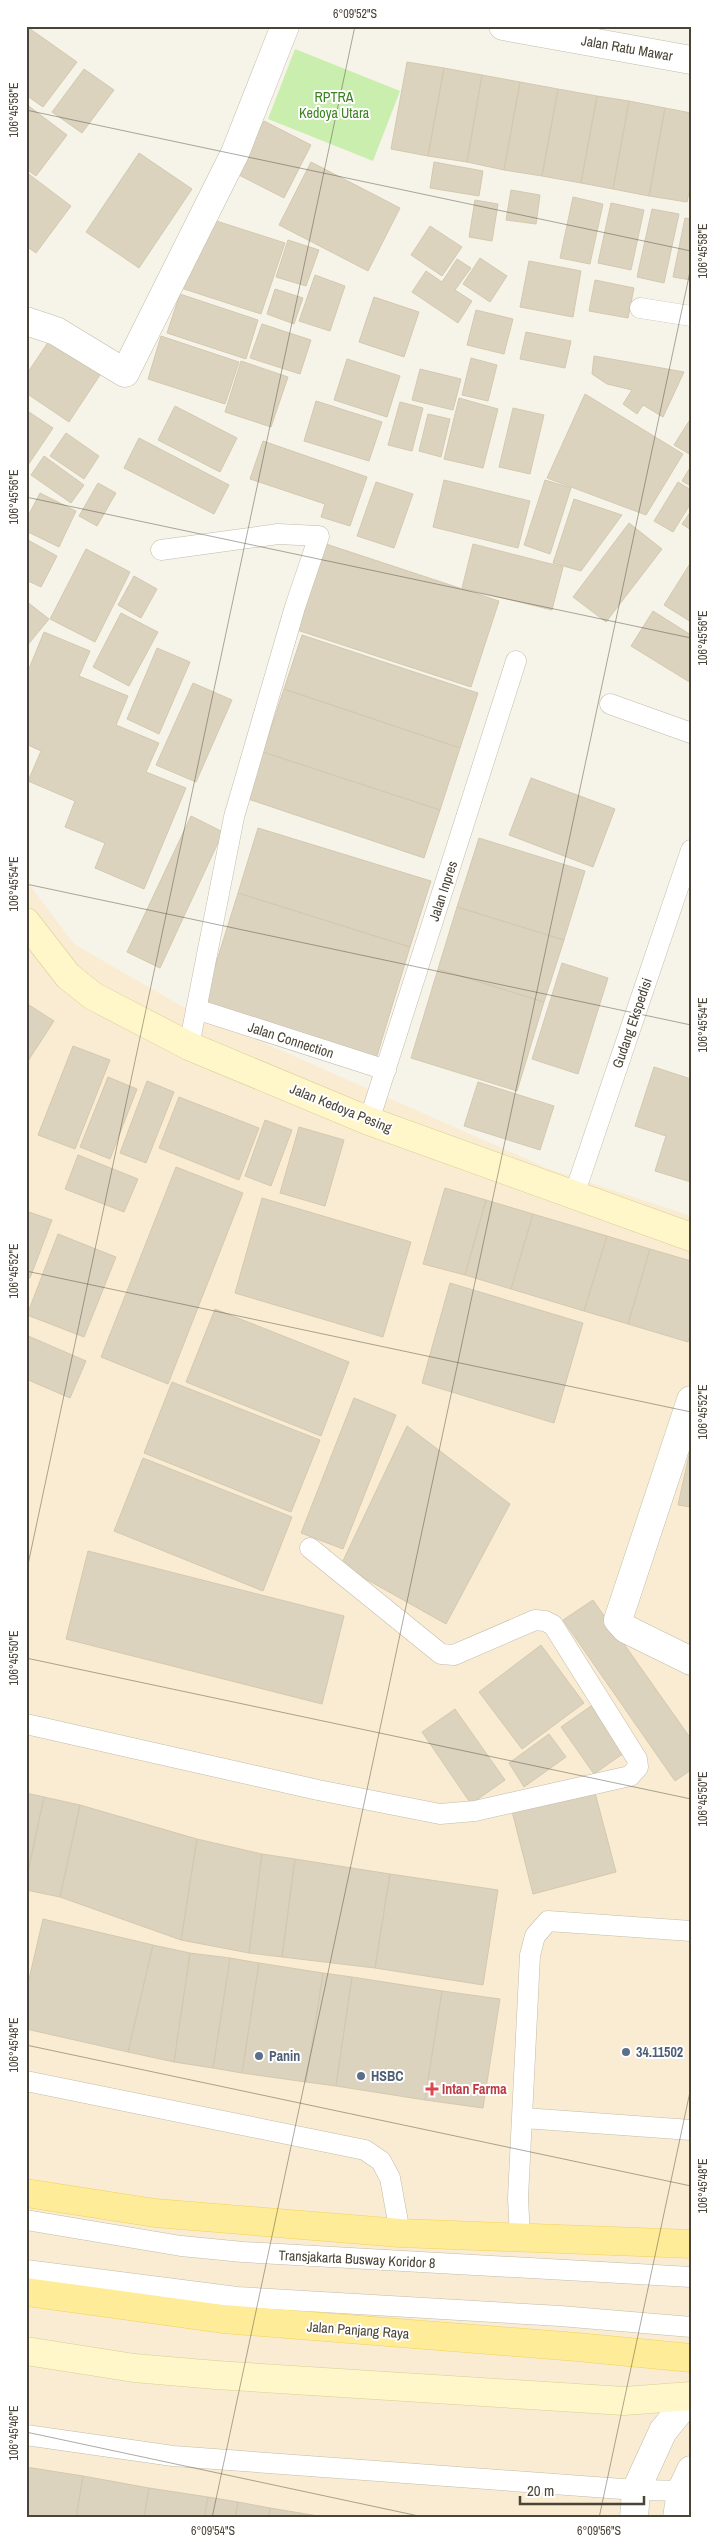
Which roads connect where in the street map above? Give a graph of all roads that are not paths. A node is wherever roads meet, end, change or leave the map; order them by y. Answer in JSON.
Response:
{"nodes":[{"id":1,"x":285,"y":26,"type":"edge"},
{"id":2,"x":503,"y":26,"type":"edge"},
{"id":3,"x":691,"y":60,"type":"edge"},
{"id":4,"x":640,"y":308,"type":"dead end"},
{"id":5,"x":691,"y":316,"type":"edge"},
{"id":6,"x":26,"y":321,"type":"edge"},
{"id":7,"x":161,"y":550,"type":"dead end"},
{"id":8,"x":516,"y":661,"type":"dead end"},
{"id":9,"x":610,"y":704,"type":"dead end"},
{"id":10,"x":691,"y":733,"type":"edge"},
{"id":11,"x":691,"y":850,"type":"edge"},
{"id":12,"x":26,"y":922,"type":"edge"},
{"id":13,"x":196,"y":1009,"type":"junction"},
{"id":14,"x":189,"y":1046,"type":"junction"},
{"id":15,"x":386,"y":1070,"type":"junction"},
{"id":16,"x":370,"y":1121,"type":"junction"},
{"id":17,"x":574,"y":1195,"type":"junction"},
{"id":18,"x":691,"y":1236,"type":"edge"},
{"id":19,"x":691,"y":1400,"type":"edge"},
{"id":20,"x":310,"y":1548,"type":"dead end"},
{"id":21,"x":691,"y":1661,"type":"edge"},
{"id":22,"x":26,"y":1724,"type":"edge"},
{"id":23,"x":691,"y":1931,"type":"edge"},
{"id":24,"x":26,"y":2080,"type":"edge"},
{"id":25,"x":524,"y":2118,"type":"junction"},
{"id":26,"x":691,"y":2130,"type":"edge"},
{"id":27,"x":26,"y":2193,"type":"edge"},
{"id":28,"x":26,"y":2220,"type":"edge"},
{"id":29,"x":400,"y":2233,"type":"junction"},
{"id":30,"x":520,"y":2237,"type":"junction"},
{"id":31,"x":691,"y":2244,"type":"edge"},
{"id":32,"x":26,"y":2270,"type":"edge"},
{"id":33,"x":691,"y":2277,"type":"edge"},
{"id":34,"x":26,"y":2292,"type":"edge"},
{"id":35,"x":691,"y":2327,"type":"edge"},
{"id":36,"x":26,"y":2350,"type":"edge"},
{"id":37,"x":691,"y":2358,"type":"edge"},
{"id":38,"x":691,"y":2396,"type":"edge"},
{"id":39,"x":26,"y":2435,"type":"edge"},
{"id":40,"x":688,"y":2484,"type":"edge"},
{"id":41,"x":636,"y":2490,"type":"junction"},
{"id":42,"x":634,"y":2518,"type":"edge"},
{"id":43,"x":677,"y":2518,"type":"edge"}],
"edges":[{"from":1,"to":6,"type":"street"},
{"from":2,"to":3,"type":"street","name":"Jalan Ratu Mawar"},
{"from":4,"to":5,"type":"lane"},
{"from":7,"to":13,"type":"lane"},
{"from":8,"to":15,"type":"lane","name":"Jalan Inpres"},
{"from":9,"to":10,"type":"lane"},
{"from":11,"to":17,"type":"lane","name":"Gudang Ekspedisi"},
{"from":12,"to":14,"type":"street","name":"Jalan Kedoya Pesing"},
{"from":13,"to":14,"type":"lane"},
{"from":13,"to":15,"type":"lane","name":"Jalan Connection"},
{"from":14,"to":16,"type":"street","name":"Jalan Kedoya Pesing"},
{"from":15,"to":16,"type":"lane","name":"Jalan Inpres"},
{"from":16,"to":17,"type":"street","name":"Jalan Kedoya Pesing"},
{"from":17,"to":18,"type":"street","name":"Jalan Kedoya Pesing"},
{"from":19,"to":21,"type":"street"},
{"from":20,"to":22,"type":"lane"},
{"from":23,"to":25,"type":"lane"},
{"from":24,"to":29,"type":"lane"},
{"from":25,"to":26,"type":"lane"},
{"from":25,"to":30,"type":"lane"},
{"from":27,"to":29,"type":"main road"},
{"from":28,"to":33,"type":"lane","name":"Transjakarta Busway Koridor 8"},
{"from":29,"to":30,"type":"main road"},
{"from":30,"to":31,"type":"main road"},
{"from":32,"to":35,"type":"lane"},
{"from":34,"to":37,"type":"main road","name":"Jalan Panjang Raya"},
{"from":36,"to":38,"type":"street"},
{"from":38,"to":41,"type":"street"},
{"from":39,"to":41,"type":"lane"},
{"from":40,"to":41,"type":"lane"},
{"from":40,"to":43,"type":"street"},
{"from":41,"to":42,"type":"street"}]}
